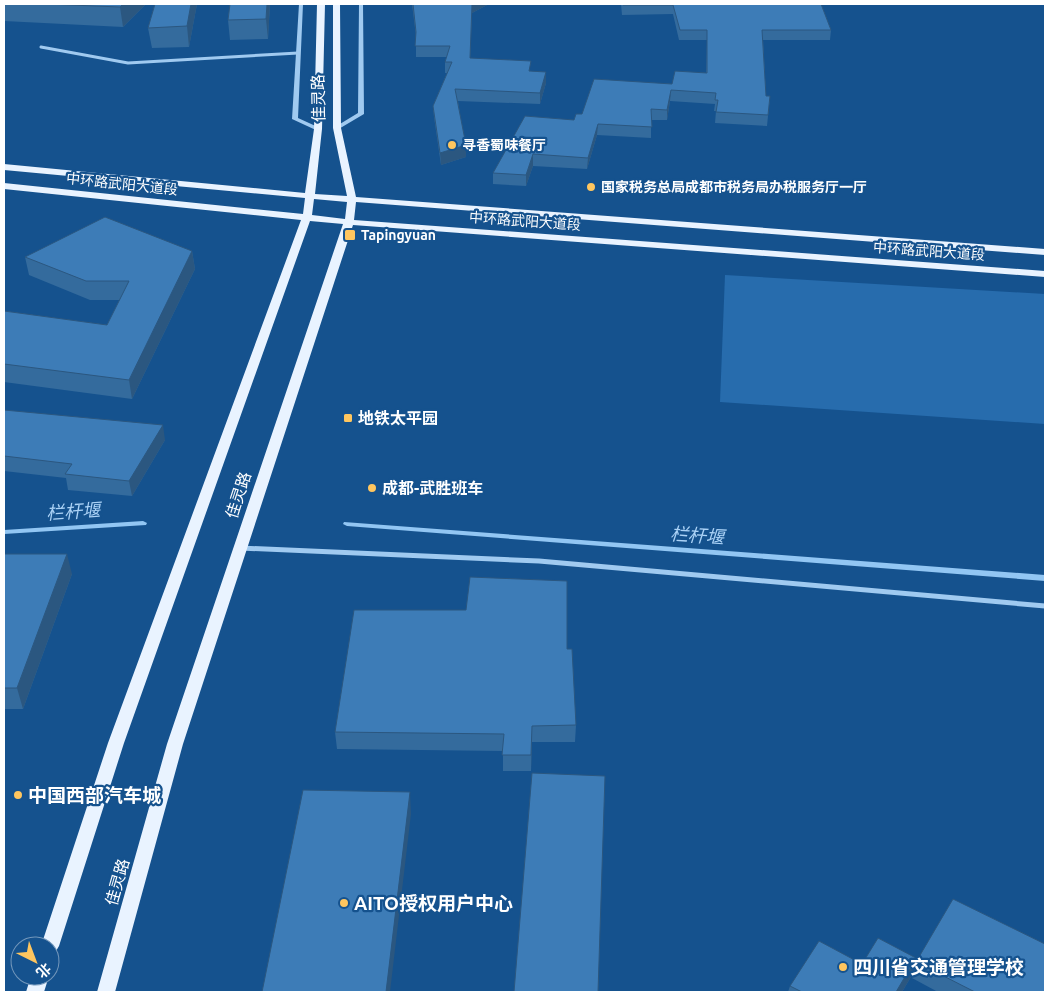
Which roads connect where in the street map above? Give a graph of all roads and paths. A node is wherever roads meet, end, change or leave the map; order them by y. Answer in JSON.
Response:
{"nodes":[{"id":1,"x":301,"y":4,"type":"edge"},
{"id":2,"x":321,"y":4,"type":"edge"},
{"id":3,"x":337,"y":4,"type":"edge"},
{"id":4,"x":360,"y":4,"type":"edge"},
{"id":5,"x":41,"y":47,"type":"dead end"},
{"id":6,"x":298,"y":53,"type":"junction"},
{"id":7,"x":337,"y":128,"type":"junction"},
{"id":8,"x":318,"y":129,"type":"junction"},
{"id":9,"x":4,"y":167,"type":"edge"},
{"id":10,"x":4,"y":186,"type":"edge"},
{"id":11,"x":311,"y":196,"type":"junction"},
{"id":12,"x":352,"y":198,"type":"junction"},
{"id":13,"x":307,"y":217,"type":"junction"},
{"id":14,"x":349,"y":222,"type":"junction"},
{"id":15,"x":1045,"y":252,"type":"edge"},
{"id":16,"x":1045,"y":274,"type":"edge"},
{"id":17,"x":240,"y":548,"type":"junction"},
{"id":18,"x":1045,"y":606,"type":"edge"},
{"id":19,"x":53,"y":936,"type":"edge"},
{"id":20,"x":106,"y":992,"type":"edge"}],
"edges":[{"from":1,"to":6,"type":"street"},
{"from":2,"to":8,"type":"main road","name":"佳灵路"},
{"from":3,"to":7,"type":"main road","name":"佳灵路"},
{"from":4,"to":7,"type":"street"},
{"from":5,"to":6,"type":"street"},
{"from":6,"to":8,"type":"street"},
{"from":7,"to":12,"type":"main road","name":"佳灵路"},
{"from":8,"to":11,"type":"main road","name":"佳灵路"},
{"from":9,"to":11,"type":"main road","name":"中环路武阳大道段"},
{"from":10,"to":13,"type":"main road","name":"中环路武阳大道段"},
{"from":11,"to":12,"type":"main road","name":"中环路武阳大道段"},
{"from":11,"to":13,"type":"main road","name":"佳灵路"},
{"from":12,"to":14,"type":"main road","name":"佳灵路"},
{"from":12,"to":15,"type":"main road","name":"中环路武阳大道段"},
{"from":13,"to":14,"type":"main road","name":"中环路武阳大道段"},
{"from":13,"to":19,"type":"main road","name":"佳灵路"},
{"from":14,"to":16,"type":"main road","name":"中环路武阳大道段"},
{"from":14,"to":17,"type":"main road","name":"佳灵路"},
{"from":17,"to":18,"type":"street"},
{"from":17,"to":20,"type":"main road","name":"佳灵路"}]}
